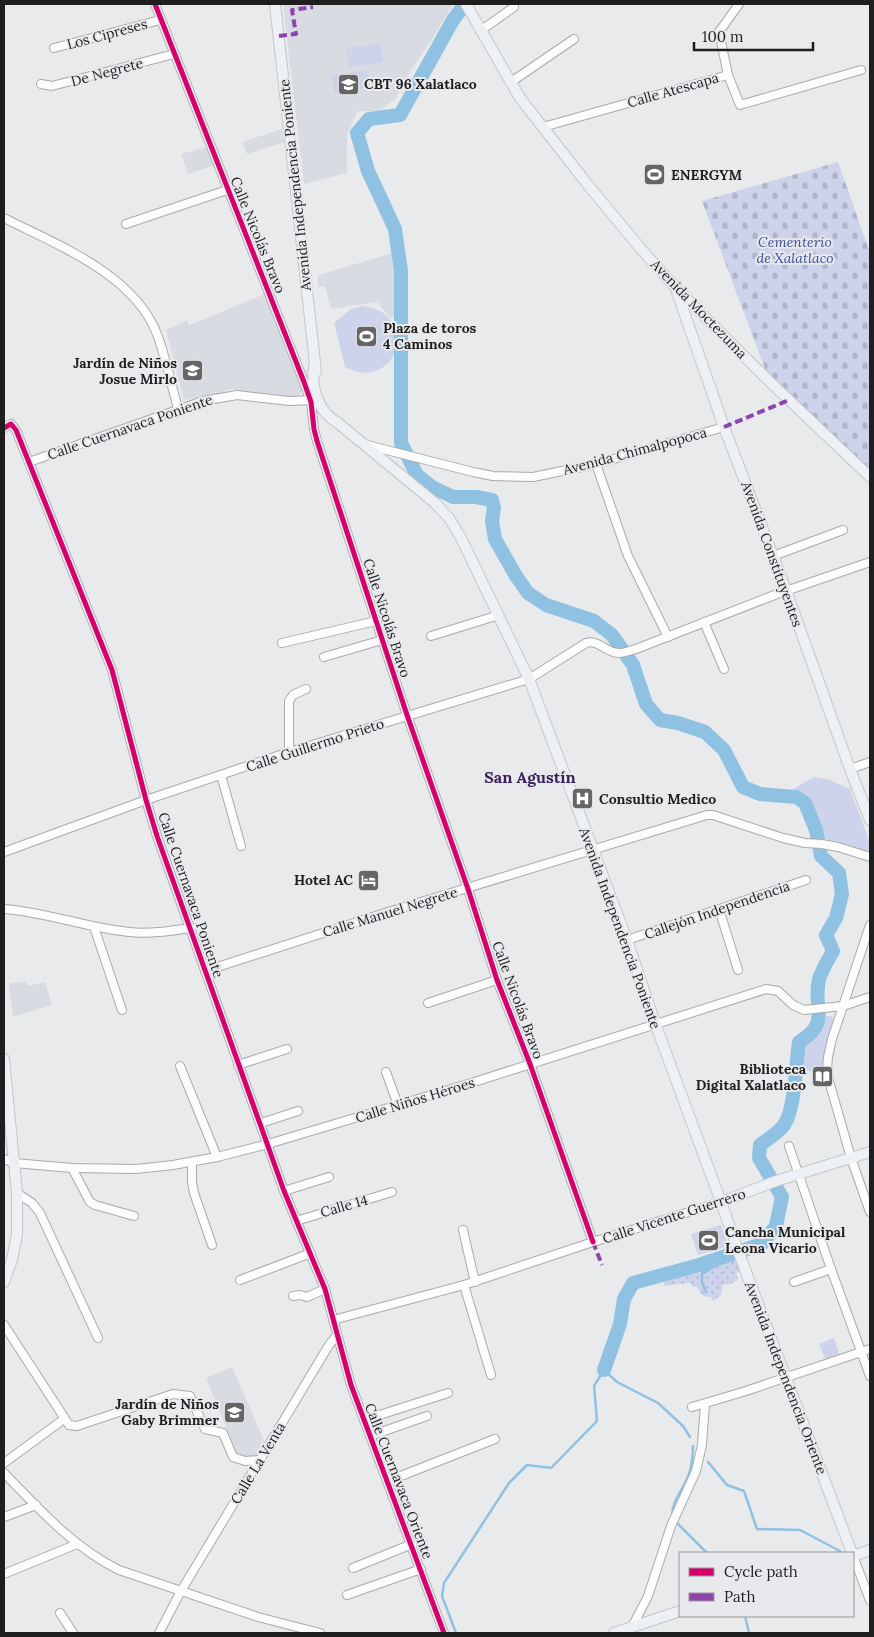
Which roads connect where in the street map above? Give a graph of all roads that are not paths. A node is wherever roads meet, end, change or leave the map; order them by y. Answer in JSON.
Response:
{"nodes":[{"id":1,"x":155,"y":4,"type":"edge"},
{"id":2,"x":275,"y":4,"type":"edge"},
{"id":3,"x":739,"y":4,"type":"edge"},
{"id":4,"x":466,"y":5,"type":"edge"},
{"id":5,"x":514,"y":7,"type":"dead end"},
{"id":6,"x":160,"y":20,"type":"junction"},
{"id":7,"x":480,"y":31,"type":"junction"},
{"id":8,"x":574,"y":39,"type":"dead end"},
{"id":9,"x":54,"y":48,"type":"dead end"},
{"id":10,"x":174,"y":54,"type":"junction"},
{"id":11,"x":860,"y":70,"type":"dead end"},
{"id":12,"x":728,"y":75,"type":"junction"},
{"id":13,"x":511,"y":82,"type":"junction"},
{"id":14,"x":41,"y":84,"type":"dead end"},
{"id":15,"x":543,"y":126,"type":"junction"},
{"id":16,"x":228,"y":190,"type":"junction"},
{"id":17,"x":4,"y":218,"type":"edge"},
{"id":18,"x":126,"y":224,"type":"dead end"},
{"id":19,"x":676,"y":288,"type":"junction"},
{"id":20,"x":314,"y":367,"type":"junction"},
{"id":21,"x":315,"y":401,"type":"junction"},
{"id":22,"x":178,"y":408,"type":"junction"},
{"id":23,"x":338,"y":423,"type":"junction"},
{"id":24,"x":724,"y":427,"type":"junction"},
{"id":25,"x":4,"y":428,"type":"edge"},
{"id":26,"x":363,"y":444,"type":"junction"},
{"id":27,"x":29,"y":462,"type":"junction"},
{"id":28,"x":596,"y":464,"type":"junction"},
{"id":29,"x":870,"y":477,"type":"edge"},
{"id":30,"x":844,"y":530,"type":"dead end"},
{"id":31,"x":773,"y":556,"type":"junction"},
{"id":32,"x":870,"y":562,"type":"edge"},
{"id":33,"x":786,"y":590,"type":"junction"},
{"id":34,"x":499,"y":615,"type":"junction"},
{"id":35,"x":376,"y":621,"type":"junction"},
{"id":36,"x":704,"y":622,"type":"junction"},
{"id":37,"x":431,"y":636,"type":"dead end"},
{"id":38,"x":668,"y":636,"type":"junction"},
{"id":39,"x":382,"y":640,"type":"junction"},
{"id":40,"x":282,"y":643,"type":"dead end"},
{"id":41,"x":324,"y":657,"type":"dead end"},
{"id":42,"x":724,"y":669,"type":"dead end"},
{"id":43,"x":529,"y":679,"type":"junction"},
{"id":44,"x":306,"y":689,"type":"dead end"},
{"id":45,"x":407,"y":715,"type":"junction"},
{"id":46,"x":289,"y":752,"type":"junction"},
{"id":47,"x":870,"y":762,"type":"edge"},
{"id":48,"x":850,"y":769,"type":"junction"},
{"id":49,"x":221,"y":775,"type":"junction"},
{"id":50,"x":146,"y":800,"type":"junction"},
{"id":51,"x":870,"y":820,"type":"edge"},
{"id":52,"x":241,"y":846,"type":"dead end"},
{"id":53,"x":592,"y":850,"type":"junction"},
{"id":54,"x":4,"y":852,"type":"edge"},
{"id":55,"x":870,"y":857,"type":"edge"},
{"id":56,"x":806,"y":880,"type":"dead end"},
{"id":57,"x":468,"y":889,"type":"junction"},
{"id":58,"x":4,"y":909,"type":"edge"},
{"id":59,"x":720,"y":909,"type":"junction"},
{"id":60,"x":870,"y":924,"type":"edge"},
{"id":61,"x":94,"y":927,"type":"junction"},
{"id":62,"x":191,"y":928,"type":"junction"},
{"id":63,"x":627,"y":940,"type":"junction"},
{"id":64,"x":738,"y":970,"type":"dead end"},
{"id":65,"x":205,"y":971,"type":"junction"},
{"id":66,"x":497,"y":980,"type":"junction"},
{"id":67,"x":870,"y":997,"type":"edge"},
{"id":68,"x":428,"y":1003,"type":"dead end"},
{"id":69,"x":843,"y":1006,"type":"junction"},
{"id":70,"x":122,"y":1010,"type":"dead end"},
{"id":71,"x":655,"y":1023,"type":"junction"},
{"id":72,"x":287,"y":1048,"type":"dead end"},
{"id":73,"x":4,"y":1059,"type":"edge"},
{"id":74,"x":238,"y":1064,"type":"junction"},
{"id":75,"x":530,"y":1064,"type":"junction"},
{"id":76,"x":180,"y":1066,"type":"dead end"},
{"id":77,"x":386,"y":1072,"type":"dead end"},
{"id":78,"x":398,"y":1105,"type":"junction"},
{"id":79,"x":298,"y":1111,"type":"dead end"},
{"id":80,"x":261,"y":1123,"type":"junction"},
{"id":81,"x":268,"y":1144,"type":"junction"},
{"id":82,"x":789,"y":1146,"type":"dead end"},
{"id":83,"x":870,"y":1152,"type":"edge"},
{"id":84,"x":217,"y":1157,"type":"junction"},
{"id":85,"x":851,"y":1158,"type":"junction"},
{"id":86,"x":4,"y":1159,"type":"edge"},
{"id":87,"x":192,"y":1162,"type":"junction"},
{"id":88,"x":14,"y":1163,"type":"junction"},
{"id":89,"x":72,"y":1168,"type":"junction"},
{"id":90,"x":798,"y":1174,"type":"junction"},
{"id":91,"x":329,"y":1177,"type":"dead end"},
{"id":92,"x":284,"y":1191,"type":"junction"},
{"id":93,"x":392,"y":1192,"type":"dead end"},
{"id":94,"x":17,"y":1193,"type":"junction"},
{"id":95,"x":721,"y":1202,"type":"junction"},
{"id":96,"x":870,"y":1212,"type":"edge"},
{"id":97,"x":134,"y":1216,"type":"dead end"},
{"id":98,"x":296,"y":1221,"type":"junction"},
{"id":99,"x":463,"y":1230,"type":"dead end"},
{"id":100,"x":594,"y":1242,"type":"junction"},
{"id":101,"x":212,"y":1245,"type":"dead end"},
{"id":102,"x":311,"y":1253,"type":"junction"},
{"id":103,"x":8,"y":1257,"type":"edge"},
{"id":104,"x":831,"y":1269,"type":"junction"},
{"id":105,"x":240,"y":1280,"type":"dead end"},
{"id":106,"x":4,"y":1282,"type":"edge"},
{"id":107,"x":475,"y":1282,"type":"junction"},
{"id":108,"x":794,"y":1282,"type":"dead end"},
{"id":109,"x":464,"y":1286,"type":"junction"},
{"id":110,"x":325,"y":1290,"type":"junction"},
{"id":111,"x":293,"y":1296,"type":"dead end"},
{"id":112,"x":333,"y":1320,"type":"junction"},
{"id":113,"x":4,"y":1325,"type":"edge"},
{"id":114,"x":337,"y":1335,"type":"junction"},
{"id":115,"x":98,"y":1338,"type":"dead end"},
{"id":116,"x":870,"y":1350,"type":"edge"},
{"id":117,"x":861,"y":1352,"type":"junction"},
{"id":118,"x":491,"y":1375,"type":"dead end"},
{"id":119,"x":870,"y":1376,"type":"edge"},
{"id":120,"x":787,"y":1378,"type":"junction"},
{"id":121,"x":448,"y":1393,"type":"dead end"},
{"id":122,"x":706,"y":1404,"type":"junction"},
{"id":123,"x":692,"y":1407,"type":"dead end"},
{"id":124,"x":427,"y":1416,"type":"dead end"},
{"id":125,"x":64,"y":1419,"type":"junction"},
{"id":126,"x":364,"y":1420,"type":"junction"},
{"id":127,"x":370,"y":1436,"type":"junction"},
{"id":128,"x":494,"y":1440,"type":"dead end"},
{"id":129,"x":260,"y":1460,"type":"junction"},
{"id":130,"x":4,"y":1463,"type":"edge"},
{"id":131,"x":4,"y":1473,"type":"edge"},
{"id":132,"x":388,"y":1481,"type":"junction"},
{"id":133,"x":36,"y":1505,"type":"junction"},
{"id":134,"x":4,"y":1517,"type":"edge"},
{"id":135,"x":77,"y":1544,"type":"junction"},
{"id":136,"x":412,"y":1544,"type":"junction"},
{"id":137,"x":870,"y":1550,"type":"edge"},
{"id":138,"x":852,"y":1552,"type":"edge"},
{"id":139,"x":854,"y":1555,"type":"edge"},
{"id":140,"x":854,"y":1558,"type":"edge"},
{"id":141,"x":353,"y":1568,"type":"dead end"},
{"id":142,"x":421,"y":1569,"type":"junction"},
{"id":143,"x":4,"y":1574,"type":"edge"},
{"id":144,"x":181,"y":1591,"type":"junction"},
{"id":145,"x":347,"y":1595,"type":"dead end"},
{"id":146,"x":870,"y":1600,"type":"edge"},
{"id":147,"x":679,"y":1611,"type":"edge"},
{"id":148,"x":60,"y":1613,"type":"dead end"},
{"id":149,"x":632,"y":1627,"type":"junction"},
{"id":150,"x":74,"y":1633,"type":"edge"},
{"id":151,"x":159,"y":1633,"type":"edge"},
{"id":152,"x":320,"y":1633,"type":"edge"},
{"id":153,"x":444,"y":1633,"type":"edge"},
{"id":154,"x":614,"y":1633,"type":"edge"}],
"edges":[{"from":1,"to":6,"type":"street","name":"Calle Nicolás Bravo"},
{"from":2,"to":20,"type":"main road","name":"Avenida Independencia Poniente"},
{"from":3,"to":12,"type":"street","name":"Calle Atescapa"},
{"from":4,"to":7,"type":"main road","name":"Avenida Moctezuma"},
{"from":5,"to":7,"type":"street"},
{"from":6,"to":9,"type":"street","name":"Los Cipreses"},
{"from":6,"to":10,"type":"street","name":"Calle Nicolás Bravo"},
{"from":7,"to":13,"type":"main road","name":"Avenida Moctezuma"},
{"from":8,"to":13,"type":"street"},
{"from":10,"to":14,"type":"street","name":"De Negrete"},
{"from":10,"to":16,"type":"street","name":"Calle Nicolás Bravo"},
{"from":11,"to":12,"type":"street"},
{"from":12,"to":15,"type":"street","name":"Calle Atescapa"},
{"from":13,"to":15,"type":"main road","name":"Avenida Moctezuma"},
{"from":15,"to":19,"type":"main road","name":"Avenida Moctezuma"},
{"from":16,"to":18,"type":"street"},
{"from":16,"to":21,"type":"street","name":"Calle Nicolás Bravo"},
{"from":17,"to":22,"type":"street"},
{"from":19,"to":24,"type":"main road","name":"Avenida Constituyentes"},
{"from":19,"to":29,"type":"main road","name":"Avenida Moctezuma"},
{"from":20,"to":21,"type":"main road","name":"Avenida Independencia Poniente"},
{"from":20,"to":23,"type":"main road","name":"Avenida Independencia Poniente"},
{"from":21,"to":22,"type":"street","name":"Calle Cuernavaca Poniente"},
{"from":21,"to":23,"type":"main road","name":"Avenida Independencia Poniente"},
{"from":21,"to":35,"type":"street","name":"Calle Nicolás Bravo"},
{"from":22,"to":27,"type":"street","name":"Calle Cuernavaca Poniente"},
{"from":23,"to":26,"type":"main road","name":"Avenida Independencia Poniente"},
{"from":24,"to":28,"type":"street","name":"Avenida Chimalpopoca"},
{"from":24,"to":31,"type":"main road","name":"Avenida Constituyentes"},
{"from":25,"to":27,"type":"street"},
{"from":26,"to":28,"type":"street","name":"Avenida Chimalpopoca"},
{"from":26,"to":34,"type":"main road","name":"Avenida Independencia Poniente"},
{"from":27,"to":50,"type":"street","name":"Calle Cuernavaca Poniente"},
{"from":28,"to":38,"type":"street"},
{"from":30,"to":31,"type":"street"},
{"from":31,"to":33,"type":"main road","name":"Avenida Constituyentes"},
{"from":32,"to":33,"type":"street"},
{"from":33,"to":36,"type":"street"},
{"from":33,"to":48,"type":"main road","name":"Avenida Constituyentes"},
{"from":34,"to":37,"type":"street"},
{"from":34,"to":43,"type":"main road","name":"Avenida Independencia Poniente"},
{"from":35,"to":39,"type":"street","name":"Calle Nicolás Bravo"},
{"from":35,"to":40,"type":"street"},
{"from":36,"to":38,"type":"street"},
{"from":36,"to":42,"type":"street"},
{"from":38,"to":43,"type":"street","name":"Calle Guillermo Prieto"},
{"from":39,"to":41,"type":"street"},
{"from":39,"to":45,"type":"street","name":"Calle Nicolás Bravo"},
{"from":43,"to":45,"type":"street","name":"Calle Guillermo Prieto"},
{"from":43,"to":53,"type":"main road","name":"Avenida Independencia Poniente"},
{"from":44,"to":46,"type":"street"},
{"from":45,"to":46,"type":"street","name":"Calle Guillermo Prieto"},
{"from":45,"to":57,"type":"street","name":"Calle Nicolás Bravo"},
{"from":46,"to":49,"type":"street","name":"Calle Guillermo Prieto"},
{"from":47,"to":48,"type":"street"},
{"from":48,"to":51,"type":"main road","name":"Avenida Constituyentes"},
{"from":49,"to":50,"type":"street","name":"Calle Guillermo Prieto"},
{"from":49,"to":52,"type":"street"},
{"from":50,"to":54,"type":"street","name":"Calle Guillermo Prieto"},
{"from":50,"to":62,"type":"street","name":"Calle Cuernavaca Poniente"},
{"from":53,"to":55,"type":"street","name":"Calle Manuel Negrete"},
{"from":53,"to":57,"type":"street","name":"Calle Manuel Negrete"},
{"from":53,"to":63,"type":"main road","name":"Avenida Independencia Poniente"},
{"from":56,"to":59,"type":"street","name":"Callejón Independencia"},
{"from":57,"to":65,"type":"street","name":"Calle Manuel Negrete"},
{"from":57,"to":66,"type":"street","name":"Calle Nicolás Bravo"},
{"from":58,"to":61,"type":"street"},
{"from":59,"to":63,"type":"street","name":"Callejón Independencia"},
{"from":59,"to":64,"type":"street"},
{"from":60,"to":69,"type":"street"},
{"from":61,"to":62,"type":"street"},
{"from":61,"to":70,"type":"street"},
{"from":62,"to":65,"type":"street","name":"Calle Cuernavaca Poniente"},
{"from":63,"to":71,"type":"main road","name":"Avenida Independencia Poniente"},
{"from":65,"to":74,"type":"street","name":"Calle Cuernavaca Poniente"},
{"from":66,"to":68,"type":"street"},
{"from":66,"to":75,"type":"street","name":"Calle Nicolás Bravo"},
{"from":67,"to":69,"type":"street"},
{"from":69,"to":71,"type":"street","name":"Calle Niños Héroes"},
{"from":69,"to":85,"type":"street"},
{"from":71,"to":75,"type":"street","name":"Calle Niños Héroes"},
{"from":71,"to":95,"type":"main road","name":"Avenida Independencia Poniente"},
{"from":72,"to":74,"type":"street"},
{"from":73,"to":88,"type":"main road"},
{"from":74,"to":80,"type":"street","name":"Calle Cuernavaca Poniente"},
{"from":75,"to":78,"type":"street","name":"Calle Niños Héroes"},
{"from":75,"to":100,"type":"street","name":"Calle Nicolás Bravo"},
{"from":76,"to":84,"type":"street"},
{"from":77,"to":78,"type":"street"},
{"from":78,"to":81,"type":"street","name":"Calle Niños Héroes"},
{"from":79,"to":80,"type":"street"},
{"from":80,"to":81,"type":"street","name":"Calle Cuernavaca Poniente"},
{"from":81,"to":84,"type":"street","name":"Calle Niños Héroes"},
{"from":81,"to":92,"type":"street","name":"Calle Cuernavaca Poniente"},
{"from":82,"to":90,"type":"street"},
{"from":83,"to":85,"type":"main road","name":"Calle Vicente Guerrero"},
{"from":84,"to":87,"type":"street","name":"Calle Niños Héroes"},
{"from":85,"to":90,"type":"main road","name":"Calle Vicente Guerrero"},
{"from":85,"to":96,"type":"street"},
{"from":86,"to":88,"type":"street","name":"Calle Niños Héroes"},
{"from":87,"to":89,"type":"street","name":"Calle Niños Héroes"},
{"from":87,"to":101,"type":"street"},
{"from":88,"to":89,"type":"street","name":"Calle Niños Héroes"},
{"from":88,"to":94,"type":"main road"},
{"from":89,"to":97,"type":"street"},
{"from":90,"to":95,"type":"main road","name":"Calle Vicente Guerrero"},
{"from":90,"to":104,"type":"street"},
{"from":91,"to":92,"type":"street"},
{"from":92,"to":98,"type":"street","name":"Calle Cuernavaca Poniente"},
{"from":93,"to":98,"type":"street","name":"Calle 14"},
{"from":94,"to":103,"type":"main road"},
{"from":94,"to":115,"type":"street"},
{"from":95,"to":100,"type":"street","name":"Calle Vicente Guerrero"},
{"from":95,"to":120,"type":"main road","name":"Avenida Independencia Oriente"},
{"from":98,"to":102,"type":"street","name":"Calle Cuernavaca Poniente"},
{"from":99,"to":107,"type":"street"},
{"from":100,"to":107,"type":"street","name":"Calle Vicente Guerrero"},
{"from":102,"to":105,"type":"street"},
{"from":102,"to":110,"type":"street","name":"Calle Cuernavaca Poniente"},
{"from":103,"to":106,"type":"main road"},
{"from":104,"to":108,"type":"street"},
{"from":104,"to":117,"type":"street"},
{"from":107,"to":109,"type":"street","name":"Calle Vicente Guerrero"},
{"from":109,"to":112,"type":"street","name":"Calle Vicente Guerrero"},
{"from":109,"to":118,"type":"street"},
{"from":110,"to":111,"type":"street"},
{"from":110,"to":112,"type":"street","name":"Calle Cuernavaca Poniente"},
{"from":112,"to":114,"type":"street","name":"Calle Cuernavaca Poniente"},
{"from":113,"to":125,"type":"street"},
{"from":114,"to":126,"type":"street","name":"Calle Cuernavaca Oriente"},
{"from":114,"to":129,"type":"street","name":"Calle La Venta"},
{"from":116,"to":117,"type":"street"},
{"from":117,"to":119,"type":"street"},
{"from":117,"to":120,"type":"street"},
{"from":120,"to":122,"type":"street"},
{"from":120,"to":138,"type":"main road","name":"Avenida Independencia Oriente"},
{"from":121,"to":126,"type":"street"},
{"from":122,"to":123,"type":"street"},
{"from":122,"to":149,"type":"street"},
{"from":124,"to":127,"type":"street"},
{"from":125,"to":129,"type":"street"},
{"from":125,"to":130,"type":"street"},
{"from":126,"to":127,"type":"street","name":"Calle Cuernavaca Oriente"},
{"from":127,"to":132,"type":"street","name":"Calle Cuernavaca Oriente"},
{"from":128,"to":132,"type":"street"},
{"from":129,"to":144,"type":"street","name":"Calle La Venta"},
{"from":131,"to":133,"type":"street"},
{"from":132,"to":136,"type":"street","name":"Calle Cuernavaca Oriente"},
{"from":133,"to":134,"type":"street"},
{"from":133,"to":135,"type":"street"},
{"from":135,"to":143,"type":"street"},
{"from":135,"to":144,"type":"street"},
{"from":136,"to":141,"type":"street"},
{"from":136,"to":142,"type":"street","name":"Calle Cuernavaca Oriente"},
{"from":137,"to":139,"type":"main road"},
{"from":140,"to":146,"type":"street","name":"Avenida Independencia Oriente"},
{"from":142,"to":145,"type":"street"},
{"from":142,"to":153,"type":"street","name":"Calle Cuernavaca Oriente"},
{"from":144,"to":151,"type":"street","name":"Calle La Venta"},
{"from":144,"to":152,"type":"street"},
{"from":147,"to":149,"type":"main road"},
{"from":148,"to":150,"type":"street"},
{"from":149,"to":154,"type":"main road"}]}
